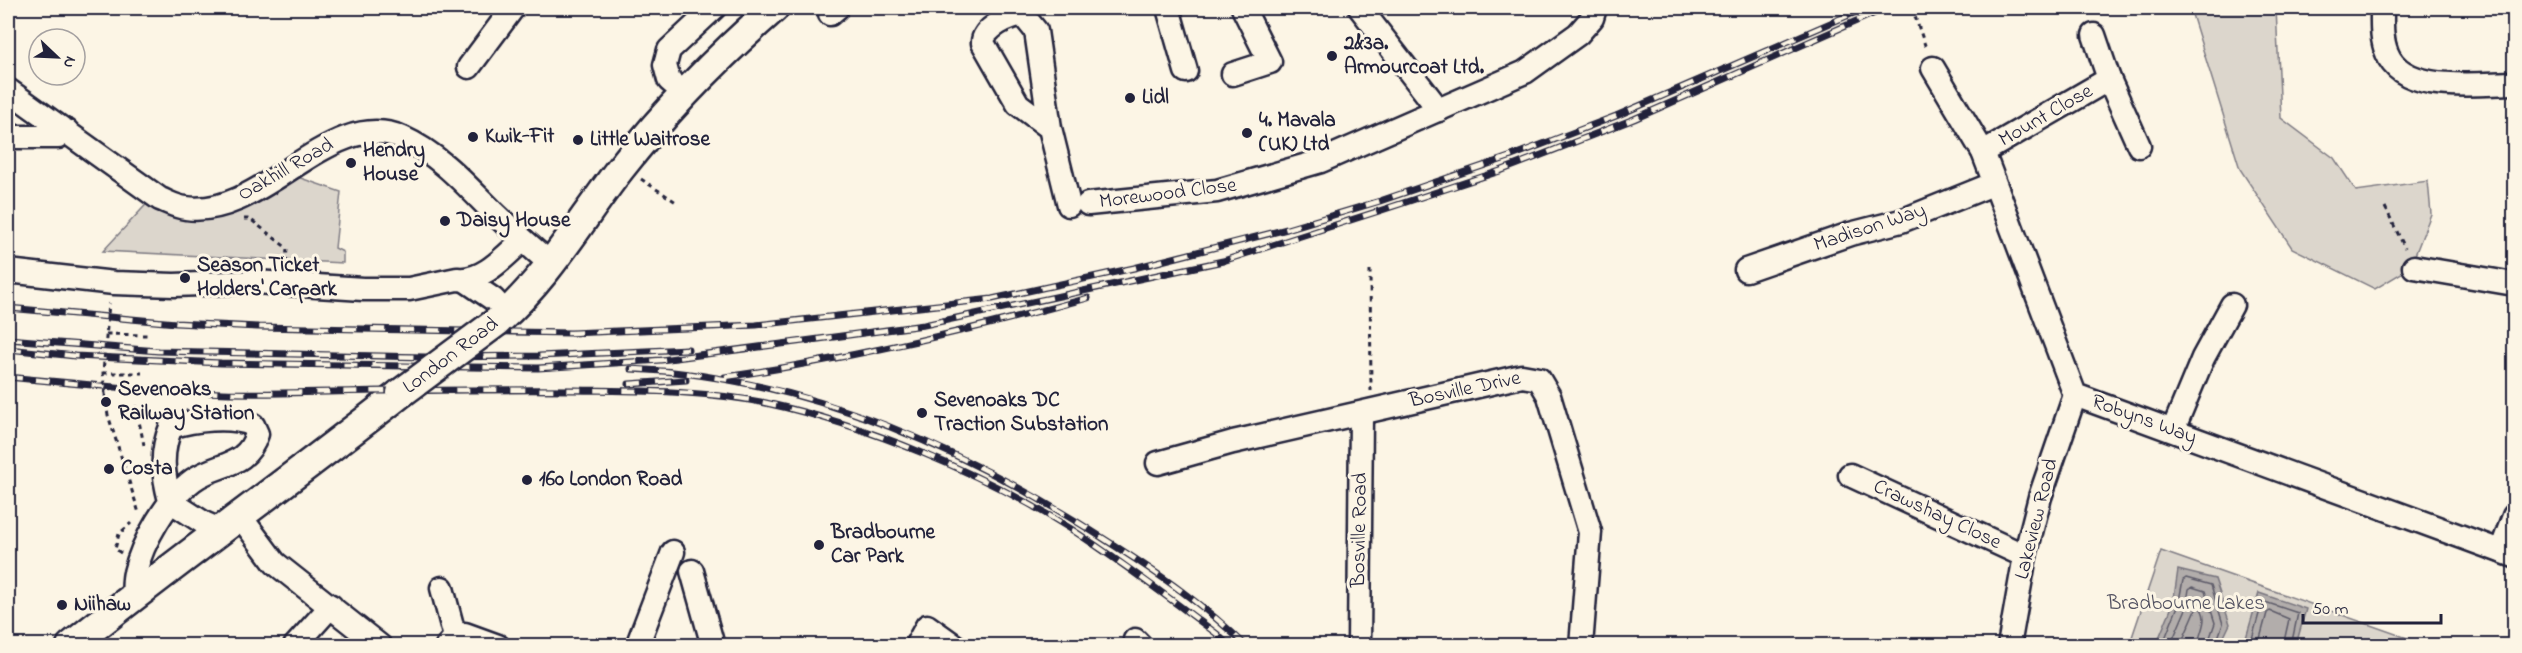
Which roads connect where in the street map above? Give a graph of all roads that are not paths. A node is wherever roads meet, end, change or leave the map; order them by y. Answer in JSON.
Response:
{"nodes":[{"id":1,"x":513,"y":8,"type":"edge"},
{"id":2,"x":714,"y":8,"type":"edge"},
{"id":3,"x":774,"y":8,"type":"edge"},
{"id":4,"x":1168,"y":8,"type":"edge"},
{"id":5,"x":1243,"y":8,"type":"edge"},
{"id":6,"x":1360,"y":8,"type":"edge"},
{"id":7,"x":1595,"y":8,"type":"edge"},
{"id":8,"x":2382,"y":8,"type":"edge"},
{"id":9,"x":2094,"y":35,"type":"dead end"},
{"id":10,"x":469,"y":67,"type":"dead end"},
{"id":11,"x":1933,"y":68,"type":"road end"},
{"id":12,"x":1186,"y":71,"type":"dead end"},
{"id":13,"x":1233,"y":75,"type":"dead end"},
{"id":14,"x":2109,"y":79,"type":"junction"},
{"id":15,"x":2514,"y":83,"type":"edge"},
{"id":16,"x":8,"y":90,"type":"edge"},
{"id":17,"x":685,"y":94,"type":"junction"},
{"id":18,"x":1439,"y":110,"type":"junction"},
{"id":19,"x":1050,"y":128,"type":"dead end"},
{"id":20,"x":67,"y":131,"type":"junction"},
{"id":21,"x":8,"y":137,"type":"edge"},
{"id":22,"x":2139,"y":146,"type":"dead end"},
{"id":23,"x":1983,"y":152,"type":"junction"},
{"id":24,"x":1994,"y":184,"type":"junction"},
{"id":25,"x":523,"y":240,"type":"junction"},
{"id":26,"x":552,"y":265,"type":"junction"},
{"id":27,"x":2414,"y":267,"type":"road end"},
{"id":28,"x":1746,"y":270,"type":"dead end"},
{"id":29,"x":8,"y":271,"type":"edge"},
{"id":30,"x":465,"y":280,"type":"junction"},
{"id":31,"x":2514,"y":284,"type":"edge"},
{"id":32,"x":2232,"y":305,"type":"dead end"},
{"id":33,"x":502,"y":317,"type":"junction"},
{"id":34,"x":2075,"y":395,"type":"junction"},
{"id":35,"x":1366,"y":413,"type":"junction"},
{"id":36,"x":2174,"y":430,"type":"junction"},
{"id":37,"x":1158,"y":463,"type":"dead end"},
{"id":38,"x":1850,"y":476,"type":"dead end"},
{"id":39,"x":170,"y":501,"type":"junction"},
{"id":40,"x":2514,"y":516,"type":"edge"},
{"id":41,"x":230,"y":523,"type":"junction"},
{"id":42,"x":673,"y":552,"type":"dead end"},
{"id":43,"x":2508,"y":553,"type":"edge"},
{"id":44,"x":2025,"y":556,"type":"junction"},
{"id":45,"x":692,"y":571,"type":"dead end"},
{"id":46,"x":442,"y":588,"type":"dead end"},
{"id":47,"x":134,"y":596,"type":"junction"},
{"id":48,"x":331,"y":606,"type":"junction"},
{"id":49,"x":451,"y":641,"type":"edge"},
{"id":50,"x":71,"y":645,"type":"edge"},
{"id":51,"x":295,"y":645,"type":"edge"},
{"id":52,"x":380,"y":645,"type":"edge"},
{"id":53,"x":498,"y":645,"type":"edge"},
{"id":54,"x":638,"y":645,"type":"edge"},
{"id":55,"x":713,"y":645,"type":"edge"},
{"id":56,"x":916,"y":645,"type":"edge"},
{"id":57,"x":955,"y":645,"type":"edge"},
{"id":58,"x":1359,"y":645,"type":"edge"},
{"id":59,"x":1581,"y":645,"type":"edge"},
{"id":60,"x":2009,"y":645,"type":"edge"}],
"edges":[{"from":1,"to":10,"type":"street"},
{"from":2,"to":17,"type":"street"},
{"from":3,"to":17,"type":"main road","name":"London Road"},
{"from":4,"to":12,"type":"street"},
{"from":5,"to":13,"type":"street"},
{"from":6,"to":18,"type":"street"},
{"from":7,"to":18,"type":"street","name":"Morewood Close"},
{"from":8,"to":15,"type":"street"},
{"from":9,"to":14,"type":"street"},
{"from":11,"to":23,"type":"street","name":"Robyns Way"},
{"from":14,"to":22,"type":"street","name":"Mount Close"},
{"from":14,"to":23,"type":"street","name":"Mount Close"},
{"from":16,"to":20,"type":"street","name":"Oakhill Road"},
{"from":17,"to":26,"type":"main road","name":"London Road"},
{"from":18,"to":19,"type":"street","name":"Morewood Close"},
{"from":20,"to":21,"type":"street"},
{"from":20,"to":25,"type":"street","name":"Oakhill Road"},
{"from":23,"to":24,"type":"street","name":"Robyns Way"},
{"from":24,"to":28,"type":"street","name":"Madison Way"},
{"from":24,"to":34,"type":"street","name":"Robyns Way"},
{"from":25,"to":26,"type":"street","name":"Oakhill Road"},
{"from":25,"to":30,"type":"street"},
{"from":26,"to":33,"type":"main road","name":"London Road"},
{"from":27,"to":31,"type":"street"},
{"from":29,"to":30,"type":"street"},
{"from":30,"to":33,"type":"street"},
{"from":32,"to":36,"type":"street"},
{"from":33,"to":41,"type":"main road","name":"London Road","bridge":true},
{"from":34,"to":36,"type":"street","name":"Robyns Way"},
{"from":34,"to":44,"type":"street","name":"Lakeview Road"},
{"from":35,"to":37,"type":"street","name":"Bosville Drive"},
{"from":35,"to":58,"type":"street","name":"Bosville Road"},
{"from":35,"to":59,"type":"street","name":"Bosville Drive"},
{"from":36,"to":43,"type":"street","name":"Robyns Way"},
{"from":38,"to":44,"type":"street","name":"Crawshay Close"},
{"from":39,"to":39,"type":"street"},
{"from":39,"to":41,"type":"street"},
{"from":39,"to":47,"type":"street"},
{"from":40,"to":43,"type":"street"},
{"from":41,"to":47,"type":"main road","name":"London Road"},
{"from":41,"to":48,"type":"street"},
{"from":42,"to":54,"type":"street"},
{"from":44,"to":60,"type":"street","name":"Lakeview Road"},
{"from":45,"to":55,"type":"street"},
{"from":46,"to":49,"type":"street"},
{"from":47,"to":50,"type":"main road","name":"London Road"},
{"from":48,"to":51,"type":"street"},
{"from":48,"to":52,"type":"street"},
{"from":49,"to":53,"type":"street"},
{"from":56,"to":57,"type":"street"}]}
